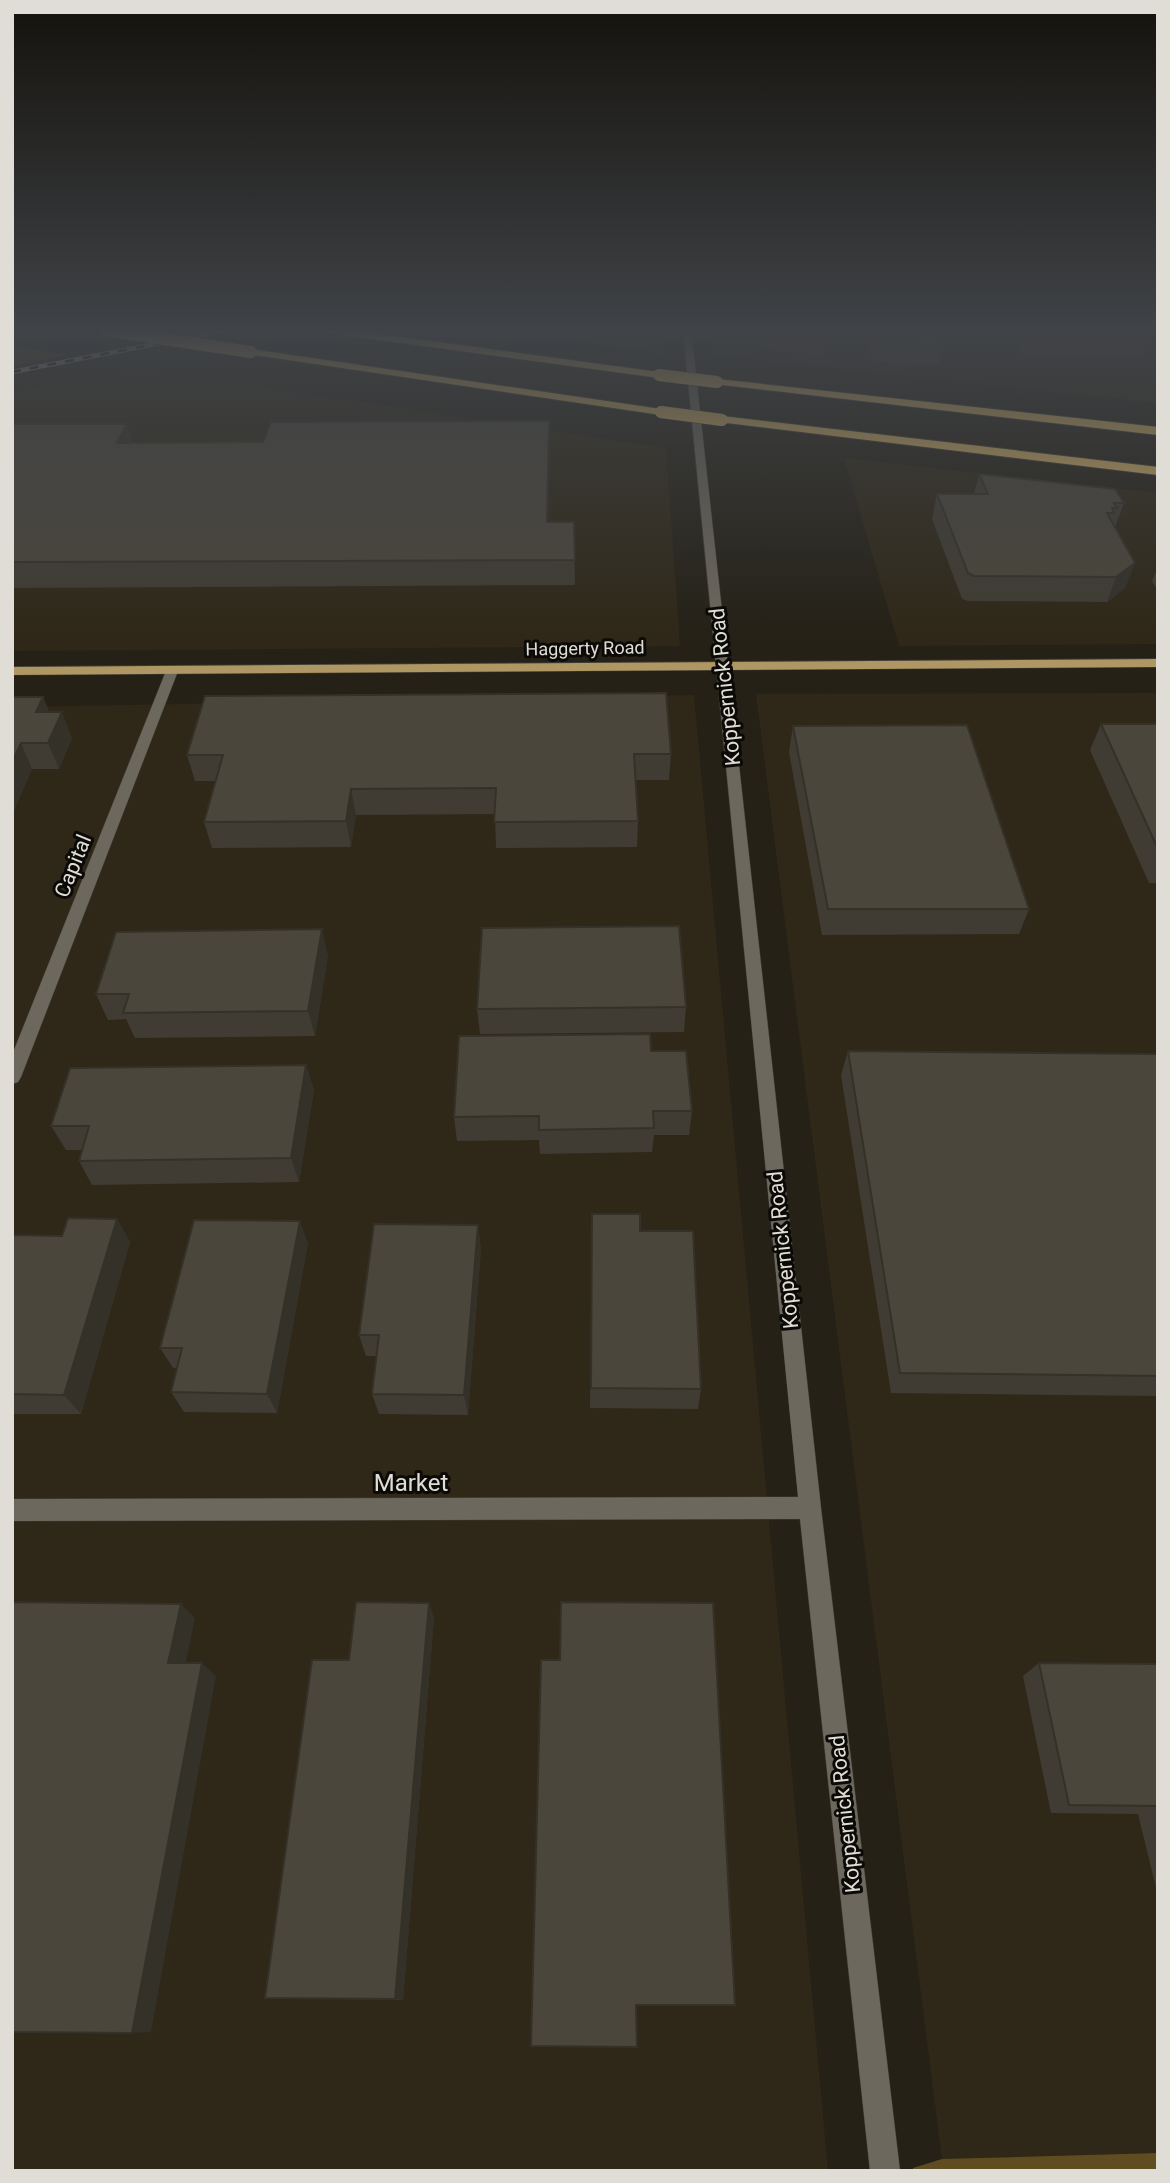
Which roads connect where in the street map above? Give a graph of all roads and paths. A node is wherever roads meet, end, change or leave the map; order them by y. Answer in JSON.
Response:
{"nodes":[{"id":1,"x":698,"y":432,"type":"edge"},
{"id":2,"x":824,"y":432,"type":"edge"},
{"id":3,"x":1158,"y":471,"type":"edge"},
{"id":4,"x":1158,"y":663,"type":"edge"},
{"id":5,"x":722,"y":664,"type":"junction"},
{"id":6,"x":12,"y":671,"type":"edge"},
{"id":7,"x":172,"y":671,"type":"junction"},
{"id":8,"x":12,"y":1077,"type":"edge"},
{"id":9,"x":810,"y":1508,"type":"junction"},
{"id":10,"x":12,"y":1510,"type":"edge"},
{"id":11,"x":885,"y":2171,"type":"edge"}],
"edges":[{"from":1,"to":5,"type":"street","name":"Koppernick Road"},
{"from":2,"to":3,"type":"highway","bridge":true},
{"from":4,"to":5,"type":"main road","name":"Haggerty Road"},
{"from":5,"to":7,"type":"main road","name":"Haggerty Road"},
{"from":5,"to":9,"type":"street","name":"Koppernick Road"},
{"from":6,"to":7,"type":"main road","name":"Haggerty Road"},
{"from":7,"to":8,"type":"street","name":"Capital"},
{"from":9,"to":10,"type":"street","name":"Market"},
{"from":9,"to":11,"type":"street","name":"Koppernick Road"}]}
